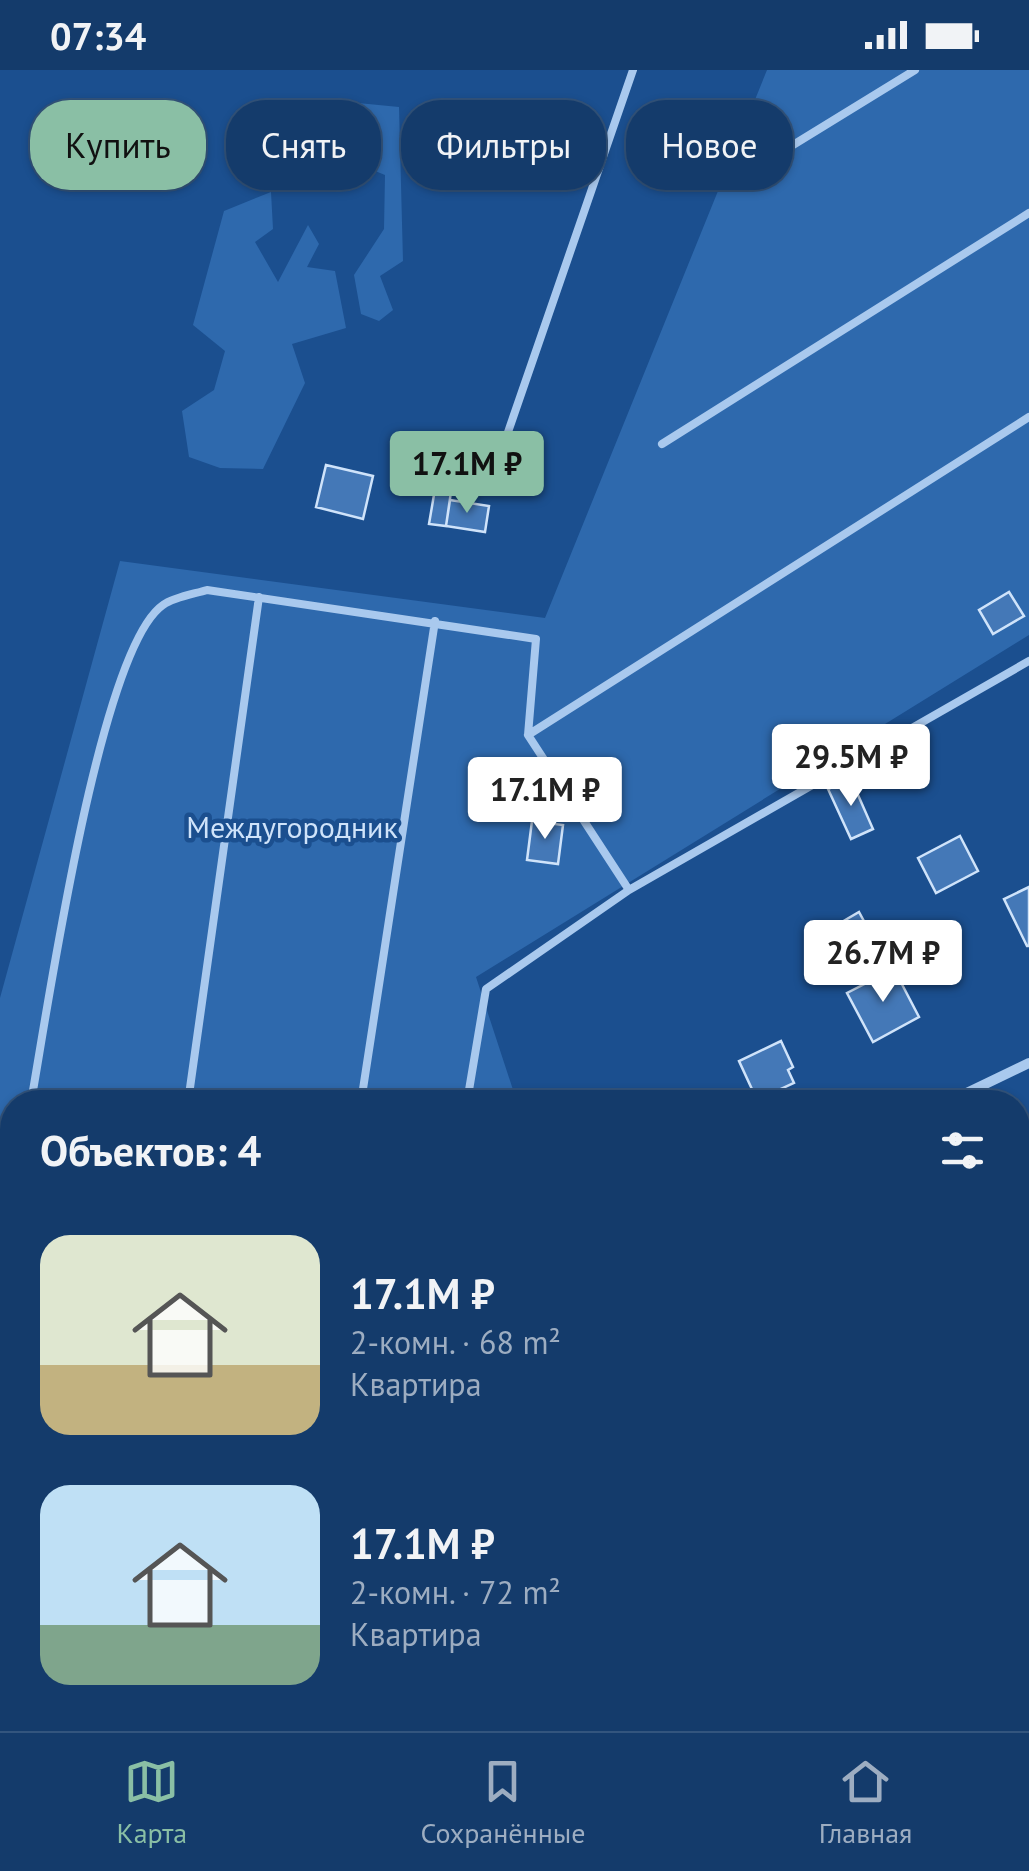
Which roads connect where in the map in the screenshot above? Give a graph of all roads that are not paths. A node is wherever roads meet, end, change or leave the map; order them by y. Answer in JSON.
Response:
{"nodes":[{"id":1,"x":632,"y":70,"type":"edge"},
{"id":2,"x":916,"y":70,"type":"edge"},
{"id":3,"x":793,"y":146,"type":"edge"},
{"id":4,"x":1029,"y":212,"type":"edge"},
{"id":5,"x":1029,"y":418,"type":"edge"},
{"id":6,"x":507,"y":435,"type":"dead end"},
{"id":7,"x":662,"y":444,"type":"dead end"},
{"id":8,"x":259,"y":597,"type":"junction"},
{"id":9,"x":435,"y":622,"type":"junction"},
{"id":10,"x":1029,"y":660,"type":"edge"},
{"id":11,"x":528,"y":735,"type":"junction"},
{"id":12,"x":629,"y":890,"type":"junction"},
{"id":13,"x":1029,"y":1063,"type":"edge"},
{"id":14,"x":32,"y":1090,"type":"edge"},
{"id":15,"x":190,"y":1090,"type":"edge"},
{"id":16,"x":363,"y":1090,"type":"edge"},
{"id":17,"x":469,"y":1090,"type":"edge"},
{"id":18,"x":973,"y":1090,"type":"edge"}],
"edges":[{"from":1,"to":6,"type":"lane"},
{"from":2,"to":3,"type":"lane"},
{"from":4,"to":7,"type":"lane"},
{"from":5,"to":11,"type":"lane"},
{"from":8,"to":9,"type":"lane"},
{"from":8,"to":14,"type":"lane"},
{"from":8,"to":15,"type":"lane"},
{"from":9,"to":11,"type":"lane"},
{"from":9,"to":16,"type":"lane"},
{"from":10,"to":12,"type":"lane"},
{"from":11,"to":12,"type":"lane"},
{"from":12,"to":17,"type":"lane"},
{"from":13,"to":18,"type":"street"}]}
